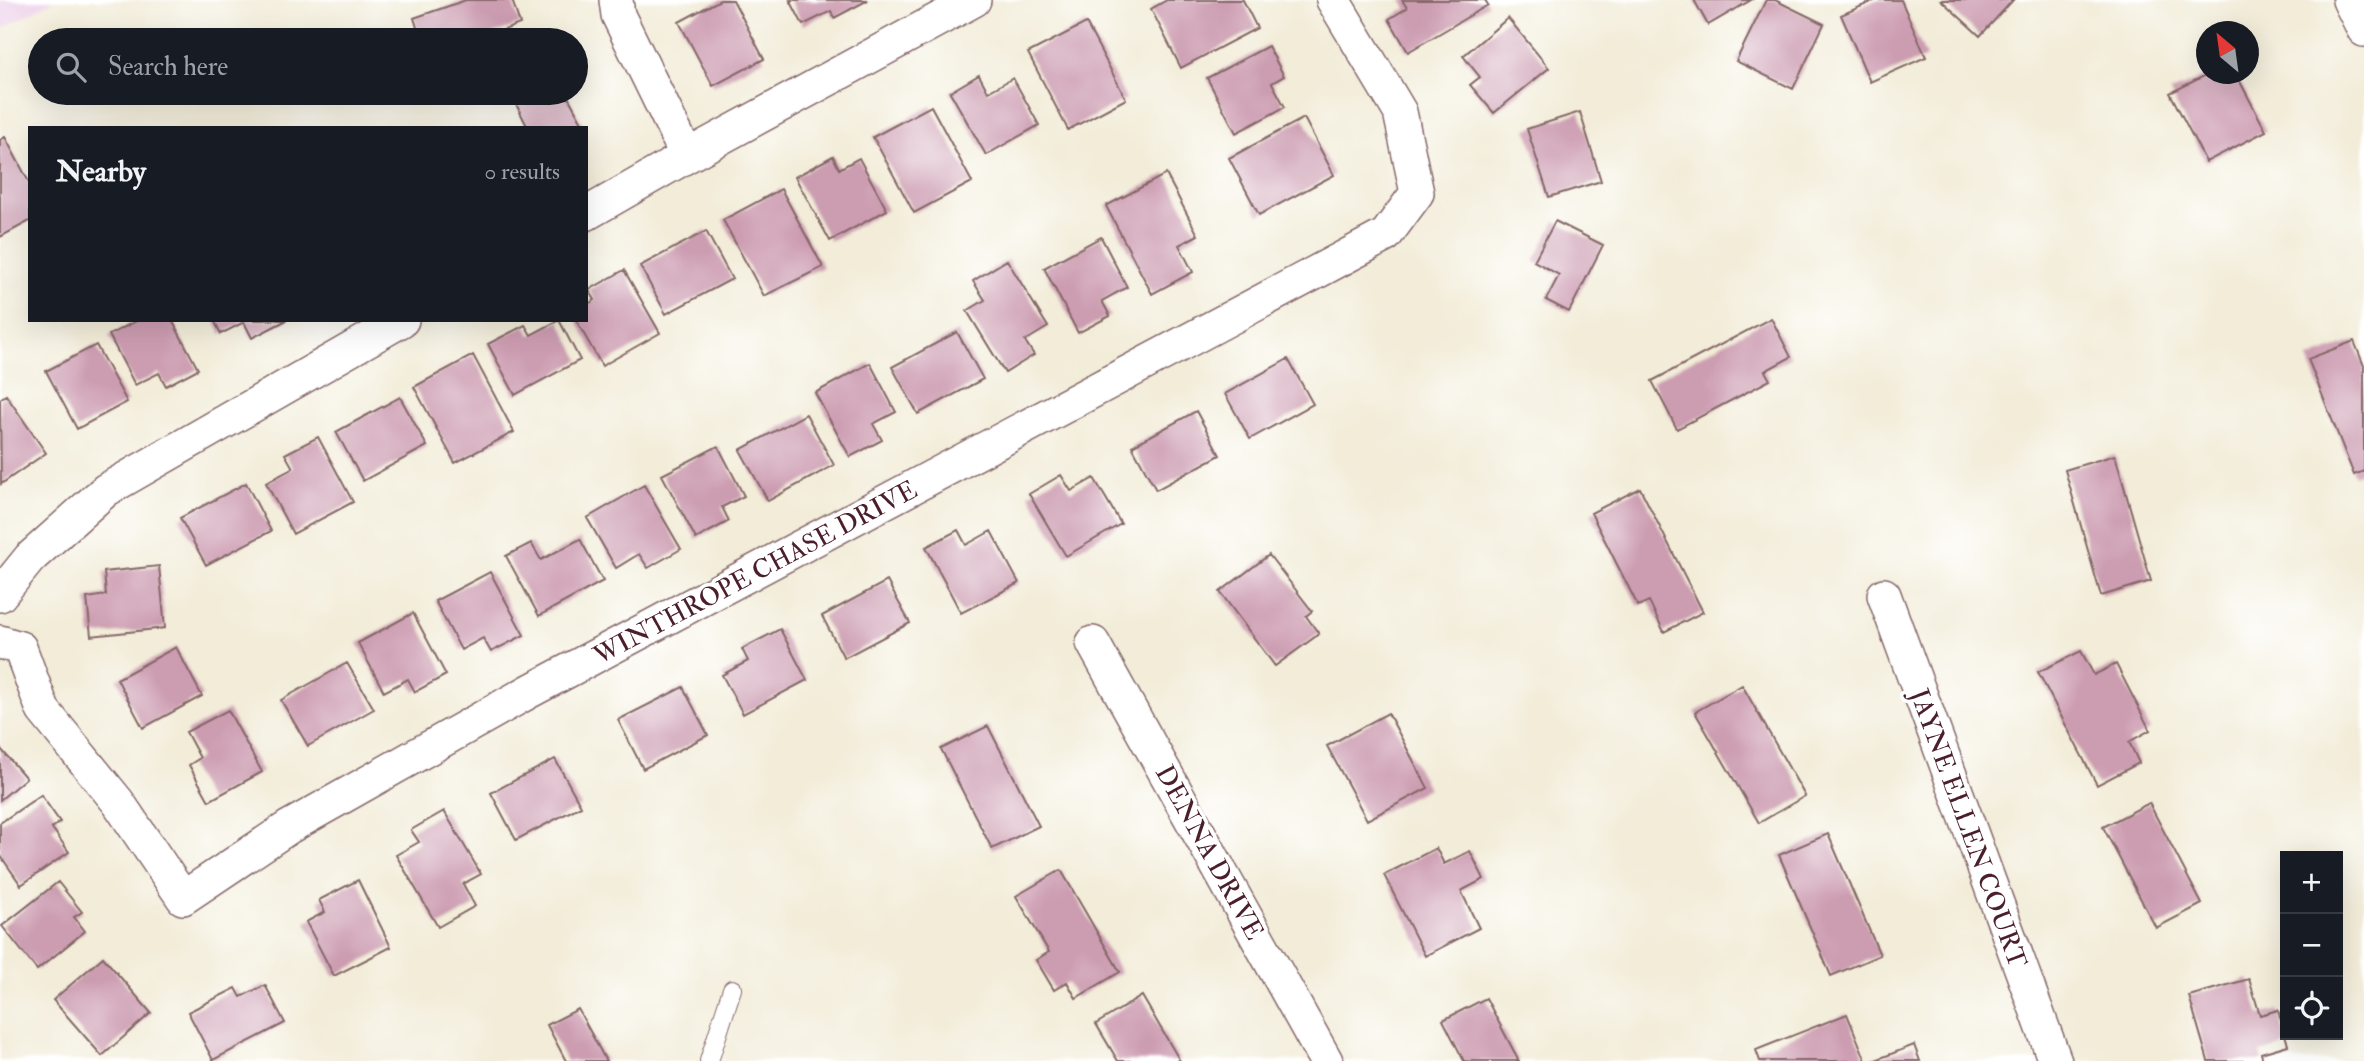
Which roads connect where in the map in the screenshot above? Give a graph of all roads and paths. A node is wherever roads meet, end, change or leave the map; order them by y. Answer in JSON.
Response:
{"nodes":[{"id":1,"x":616,"y":0,"type":"edge"},
{"id":2,"x":974,"y":0,"type":"edge"},
{"id":3,"x":1333,"y":0,"type":"edge"},
{"id":4,"x":2349,"y":0,"type":"edge"},
{"id":5,"x":2364,"y":30,"type":"edge"},
{"id":6,"x":687,"y":156,"type":"junction"},
{"id":7,"x":588,"y":213,"type":"edge"},
{"id":8,"x":399,"y":322,"type":"edge"},
{"id":9,"x":0,"y":594,"type":"edge"},
{"id":10,"x":1884,"y":594,"type":"dead end"},
{"id":11,"x":0,"y":642,"type":"edge"},
{"id":12,"x":1093,"y":643,"type":"dead end"},
{"id":13,"x":732,"y":989,"type":"dead end"},
{"id":14,"x":709,"y":1061,"type":"edge"},
{"id":15,"x":1326,"y":1061,"type":"edge"},
{"id":16,"x":2055,"y":1061,"type":"edge"}],
"edges":[{"from":1,"to":6,"type":"street"},
{"from":2,"to":6,"type":"street"},
{"from":3,"to":11,"type":"street","name":"WINTHROPE CHASE DRIVE"},
{"from":4,"to":5,"type":"street"},
{"from":6,"to":7,"type":"street"},
{"from":8,"to":9,"type":"street"},
{"from":10,"to":16,"type":"street","name":"JAYNE ELLEN COURT"},
{"from":12,"to":15,"type":"street","name":"DENNA DRIVE"},
{"from":13,"to":14,"type":"lane"}]}
